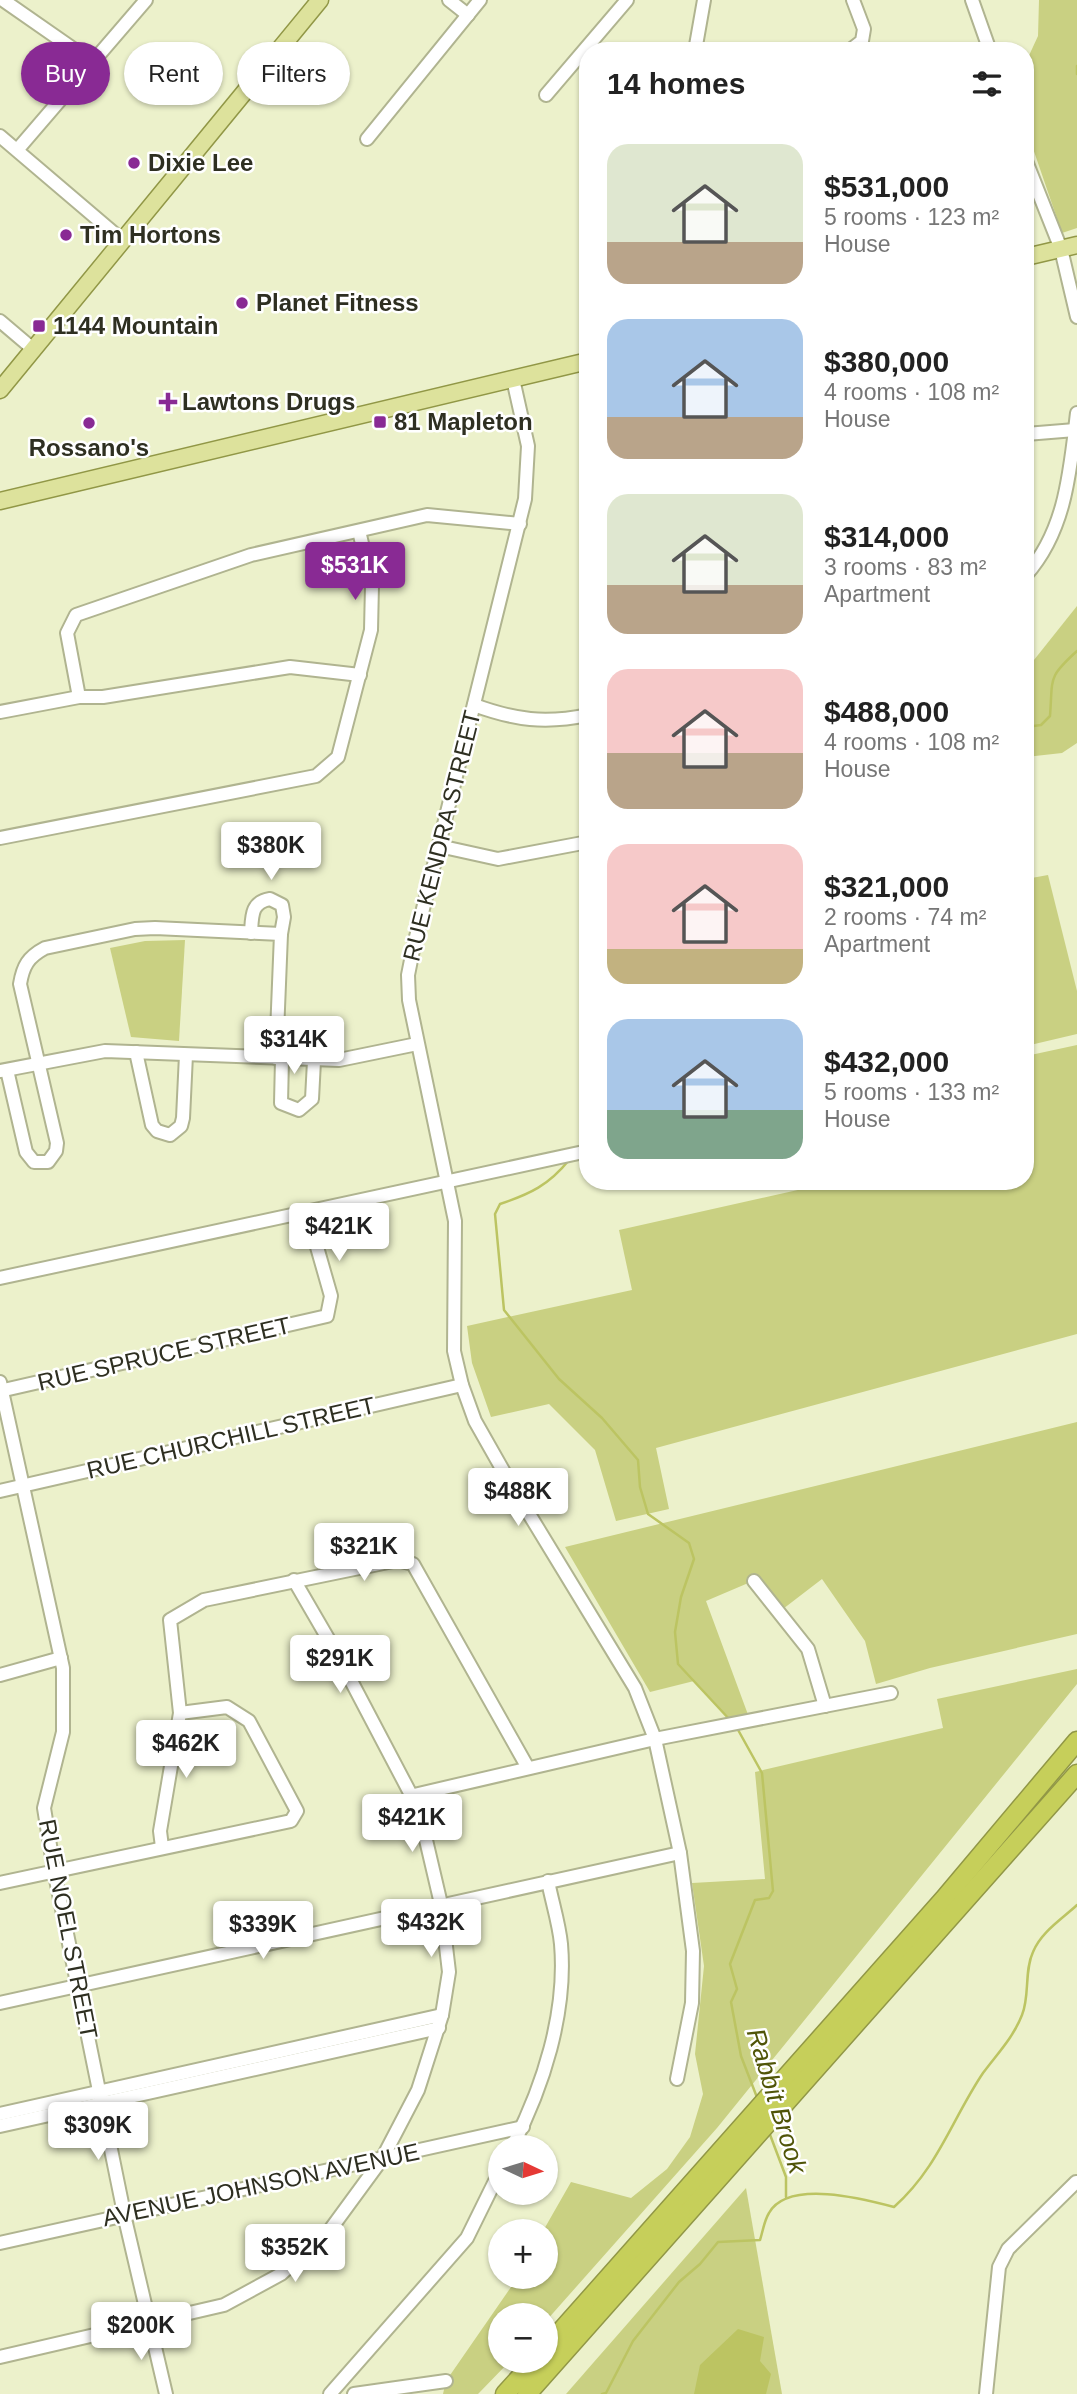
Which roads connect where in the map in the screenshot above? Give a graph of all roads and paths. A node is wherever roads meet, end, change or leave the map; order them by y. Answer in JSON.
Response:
{"nodes":[{"id":1,"x":4,"y":0,"type":"edge"},
{"id":2,"x":146,"y":0,"type":"edge"},
{"id":3,"x":320,"y":0,"type":"edge"},
{"id":4,"x":449,"y":0,"type":"edge"},
{"id":5,"x":480,"y":0,"type":"edge"},
{"id":6,"x":627,"y":0,"type":"edge"},
{"id":7,"x":704,"y":0,"type":"edge"},
{"id":8,"x":853,"y":0,"type":"edge"},
{"id":9,"x":972,"y":0,"type":"edge"},
{"id":10,"x":468,"y":15,"type":"junction"},
{"id":11,"x":64,"y":42,"type":"edge"},
{"id":12,"x":109,"y":42,"type":"edge"},
{"id":13,"x":592,"y":42,"type":"edge"},
{"id":14,"x":697,"y":42,"type":"edge"},
{"id":15,"x":861,"y":42,"type":"edge"},
{"id":16,"x":987,"y":42,"type":"edge"},
{"id":17,"x":579,"y":57,"type":"edge"},
{"id":18,"x":546,"y":96,"type":"dead end"},
{"id":19,"x":55,"y":105,"type":"edge"},
{"id":20,"x":0,"y":136,"type":"edge"},
{"id":21,"x":367,"y":139,"type":"dead end"},
{"id":22,"x":18,"y":149,"type":"junction"},
{"id":23,"x":1034,"y":177,"type":"edge"},
{"id":24,"x":122,"y":240,"type":"junction"},
{"id":25,"x":1069,"y":247,"type":"edge"},
{"id":26,"x":1034,"y":255,"type":"edge"},
{"id":27,"x":1077,"y":317,"type":"edge"},
{"id":28,"x":0,"y":321,"type":"edge"},
{"id":29,"x":33,"y":349,"type":"junction"},
{"id":30,"x":579,"y":363,"type":"edge"},
{"id":31,"x":513,"y":379,"type":"junction"},
{"id":32,"x":0,"y":390,"type":"edge"},
{"id":33,"x":1077,"y":413,"type":"edge"},
{"id":34,"x":1075,"y":430,"type":"junction"},
{"id":35,"x":1034,"y":434,"type":"edge"},
{"id":36,"x":0,"y":501,"type":"edge"},
{"id":37,"x":520,"y":524,"type":"junction"},
{"id":38,"x":359,"y":531,"type":"junction"},
{"id":39,"x":1034,"y":566,"type":"edge"},
{"id":40,"x":360,"y":675,"type":"junction"},
{"id":41,"x":79,"y":697,"type":"junction"},
{"id":42,"x":474,"y":705,"type":"junction"},
{"id":43,"x":0,"y":712,"type":"edge"},
{"id":44,"x":579,"y":717,"type":"edge"},
{"id":45,"x":0,"y":838,"type":"edge"},
{"id":46,"x":579,"y":844,"type":"edge"},
{"id":47,"x":439,"y":846,"type":"junction"},
{"id":48,"x":251,"y":933,"type":"junction"},
{"id":49,"x":282,"y":934,"type":"junction"},
{"id":50,"x":417,"y":1044,"type":"junction"},
{"id":51,"x":136,"y":1052,"type":"junction"},
{"id":52,"x":186,"y":1055,"type":"junction"},
{"id":53,"x":279,"y":1059,"type":"junction"},
{"id":54,"x":314,"y":1061,"type":"junction"},
{"id":55,"x":38,"y":1063,"type":"junction"},
{"id":56,"x":4,"y":1071,"type":"edge"},
{"id":57,"x":579,"y":1153,"type":"edge"},
{"id":58,"x":447,"y":1182,"type":"junction"},
{"id":59,"x":307,"y":1212,"type":"junction"},
{"id":60,"x":0,"y":1278,"type":"edge"},
{"id":61,"x":462,"y":1385,"type":"junction"},
{"id":62,"x":1,"y":1388,"type":"edge"},
{"id":63,"x":22,"y":1486,"type":"junction"},
{"id":64,"x":0,"y":1491,"type":"edge"},
{"id":65,"x":294,"y":1580,"type":"junction"},
{"id":66,"x":754,"y":1581,"type":"dead end"},
{"id":67,"x":61,"y":1658,"type":"junction"},
{"id":68,"x":0,"y":1675,"type":"edge"},
{"id":69,"x":891,"y":1693,"type":"dead end"},
{"id":70,"x":825,"y":1706,"type":"junction"},
{"id":71,"x":180,"y":1713,"type":"junction"},
{"id":72,"x":655,"y":1739,"type":"junction"},
{"id":73,"x":1077,"y":1741,"type":"edge"},
{"id":74,"x":528,"y":1768,"type":"junction"},
{"id":75,"x":1077,"y":1774,"type":"edge"},
{"id":76,"x":414,"y":1795,"type":"junction"},
{"id":77,"x":162,"y":1847,"type":"junction"},
{"id":78,"x":680,"y":1853,"type":"junction"},
{"id":79,"x":54,"y":1870,"type":"junction"},
{"id":80,"x":548,"y":1881,"type":"junction"},
{"id":81,"x":0,"y":1883,"type":"edge"},
{"id":82,"x":441,"y":1904,"type":"junction"},
{"id":83,"x":78,"y":1986,"type":"junction"},
{"id":84,"x":0,"y":2003,"type":"edge"},
{"id":85,"x":440,"y":2022,"type":"junction"},
{"id":86,"x":677,"y":2079,"type":"dead end"},
{"id":87,"x":102,"y":2098,"type":"junction"},
{"id":88,"x":0,"y":2114,"type":"edge"},
{"id":89,"x":0,"y":2126,"type":"edge"},
{"id":90,"x":523,"y":2127,"type":"junction"},
{"id":91,"x":519,"y":2135,"type":"edge"},
{"id":92,"x":382,"y":2159,"type":"junction"},
{"id":93,"x":1076,"y":2182,"type":"edge"},
{"id":94,"x":488,"y":2195,"type":"edge"},
{"id":95,"x":125,"y":2215,"type":"junction"},
{"id":96,"x":0,"y":2243,"type":"edge"},
{"id":97,"x":150,"y":2323,"type":"junction"},
{"id":98,"x":558,"y":2334,"type":"edge"},
{"id":99,"x":0,"y":2357,"type":"edge"},
{"id":100,"x":524,"y":2373,"type":"edge"},
{"id":101,"x":446,"y":2381,"type":"dead end"},
{"id":102,"x":166,"y":2394,"type":"edge"},
{"id":103,"x":330,"y":2394,"type":"edge"},
{"id":104,"x":354,"y":2394,"type":"edge"},
{"id":105,"x":505,"y":2394,"type":"edge"},
{"id":106,"x":527,"y":2394,"type":"edge"},
{"id":107,"x":986,"y":2394,"type":"edge"}],
"edges":[{"from":1,"to":11,"type":"street"},
{"from":2,"to":12,"type":"street"},
{"from":3,"to":24,"type":"main road"},
{"from":4,"to":10,"type":"street"},
{"from":5,"to":10,"type":"street"},
{"from":6,"to":13,"type":"street"},
{"from":7,"to":14,"type":"street"},
{"from":8,"to":15,"type":"street"},
{"from":9,"to":16,"type":"street"},
{"from":10,"to":21,"type":"street"},
{"from":17,"to":18,"type":"street"},
{"from":19,"to":22,"type":"street"},
{"from":20,"to":22,"type":"street"},
{"from":22,"to":24,"type":"street"},
{"from":23,"to":25,"type":"street"},
{"from":24,"to":29,"type":"main road"},
{"from":25,"to":26,"type":"main road"},
{"from":25,"to":27,"type":"street"},
{"from":28,"to":29,"type":"street"},
{"from":29,"to":32,"type":"main road"},
{"from":30,"to":31,"type":"main road"},
{"from":31,"to":36,"type":"main road"},
{"from":31,"to":37,"type":"street","name":"RUE KENDRA STREET"},
{"from":33,"to":34,"type":"street"},
{"from":34,"to":35,"type":"street"},
{"from":34,"to":39,"type":"street"},
{"from":37,"to":38,"type":"street"},
{"from":37,"to":42,"type":"street","name":"RUE KENDRA STREET"},
{"from":38,"to":40,"type":"street"},
{"from":38,"to":41,"type":"street"},
{"from":40,"to":41,"type":"street"},
{"from":40,"to":45,"type":"street"},
{"from":41,"to":43,"type":"street"},
{"from":42,"to":44,"type":"street"},
{"from":42,"to":47,"type":"street","name":"RUE KENDRA STREET"},
{"from":46,"to":47,"type":"street"},
{"from":47,"to":50,"type":"street","name":"RUE KENDRA STREET"},
{"from":48,"to":49,"type":"street"},
{"from":48,"to":49,"type":"street"},
{"from":48,"to":55,"type":"street"},
{"from":49,"to":53,"type":"street"},
{"from":50,"to":54,"type":"street"},
{"from":50,"to":58,"type":"street","name":"RUE KENDRA STREET"},
{"from":51,"to":52,"type":"street"},
{"from":51,"to":52,"type":"street"},
{"from":51,"to":55,"type":"street"},
{"from":52,"to":53,"type":"street"},
{"from":53,"to":54,"type":"street"},
{"from":53,"to":54,"type":"street"},
{"from":55,"to":56,"type":"street"},
{"from":55,"to":56,"type":"street"},
{"from":57,"to":58,"type":"street"},
{"from":58,"to":59,"type":"street"},
{"from":58,"to":61,"type":"street","name":"RUE KENDRA STREET"},
{"from":59,"to":60,"type":"street"},
{"from":59,"to":62,"type":"street","name":"RUE SPRUCE STREET"},
{"from":61,"to":63,"type":"street","name":"RUE CHURCHILL STREET"},
{"from":61,"to":72,"type":"street","name":"RUE KENDRA STREET"},
{"from":62,"to":63,"type":"street","name":"RUE NOEL STREET"},
{"from":63,"to":64,"type":"street","name":"RUE CHURCHILL STREET"},
{"from":63,"to":67,"type":"street","name":"RUE NOEL STREET"},
{"from":65,"to":71,"type":"street"},
{"from":65,"to":74,"type":"street"},
{"from":65,"to":76,"type":"street"},
{"from":66,"to":70,"type":"street"},
{"from":67,"to":68,"type":"street"},
{"from":67,"to":79,"type":"street","name":"RUE NOEL STREET"},
{"from":69,"to":70,"type":"street"},
{"from":70,"to":72,"type":"street"},
{"from":71,"to":77,"type":"street"},
{"from":71,"to":77,"type":"street"},
{"from":72,"to":74,"type":"street"},
{"from":72,"to":78,"type":"street","name":"RUE KENDRA STREET"},
{"from":73,"to":98,"type":"highway"},
{"from":74,"to":76,"type":"street"},
{"from":75,"to":106,"type":"highway"},
{"from":76,"to":82,"type":"street"},
{"from":77,"to":79,"type":"street"},
{"from":78,"to":80,"type":"street"},
{"from":78,"to":86,"type":"street","name":"RUE KENDRA STREET"},
{"from":79,"to":81,"type":"street"},
{"from":79,"to":83,"type":"street","name":"RUE NOEL STREET"},
{"from":80,"to":82,"type":"street"},
{"from":80,"to":90,"type":"street"},
{"from":82,"to":83,"type":"street"},
{"from":82,"to":85,"type":"street"},
{"from":83,"to":84,"type":"street"},
{"from":83,"to":87,"type":"street","name":"RUE NOEL STREET"},
{"from":85,"to":87,"type":"street"},
{"from":85,"to":92,"type":"street"},
{"from":87,"to":88,"type":"street"},
{"from":87,"to":89,"type":"street"},
{"from":87,"to":95,"type":"street","name":"RUE NOEL STREET"},
{"from":90,"to":91,"type":"street"},
{"from":90,"to":92,"type":"street","name":"AVENUE JOHNSON AVENUE"},
{"from":92,"to":95,"type":"street","name":"AVENUE JOHNSON AVENUE"},
{"from":92,"to":97,"type":"street"},
{"from":93,"to":107,"type":"street"},
{"from":94,"to":103,"type":"street"},
{"from":95,"to":96,"type":"street","name":"AVENUE JOHNSON AVENUE"},
{"from":95,"to":97,"type":"street","name":"RUE NOEL STREET"},
{"from":97,"to":99,"type":"street"},
{"from":97,"to":102,"type":"street","name":"RUE NOEL STREET"},
{"from":100,"to":105,"type":"highway"},
{"from":101,"to":104,"type":"street"}]}
